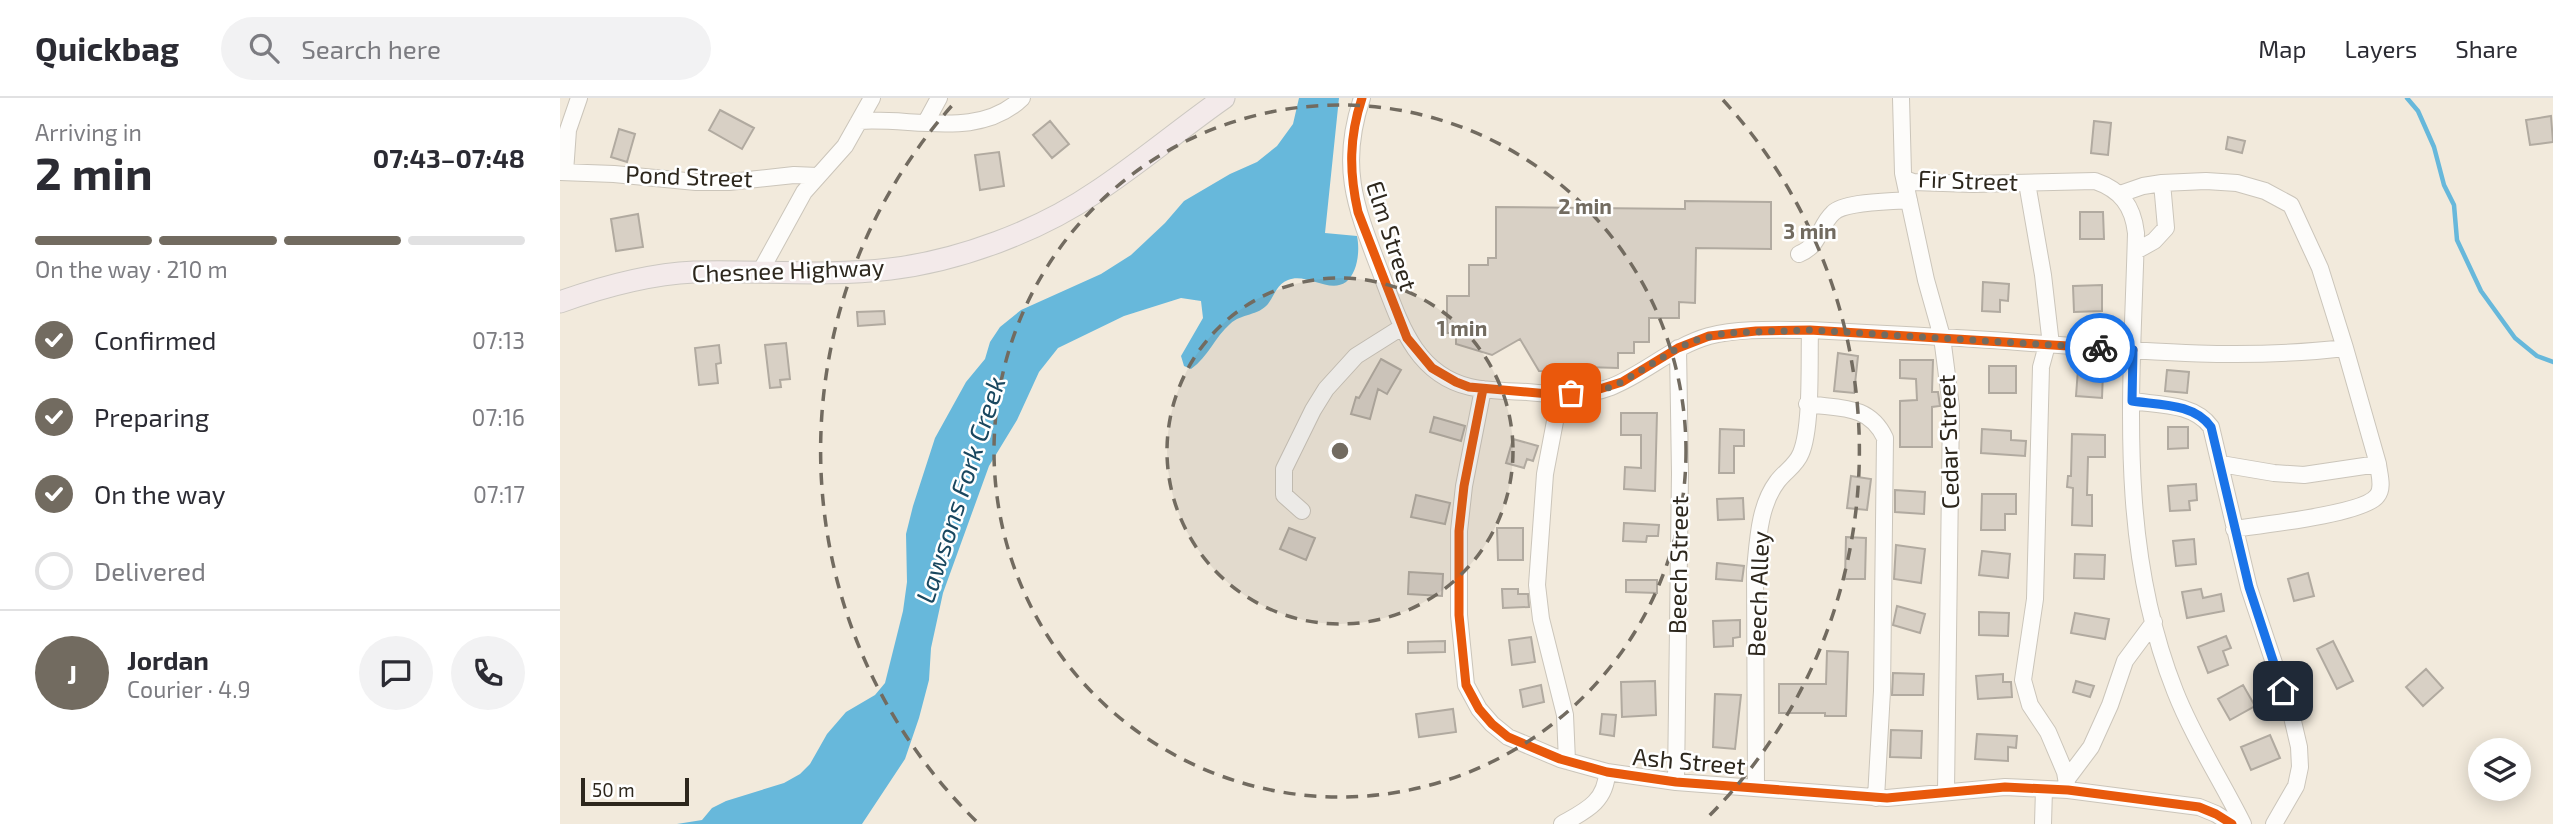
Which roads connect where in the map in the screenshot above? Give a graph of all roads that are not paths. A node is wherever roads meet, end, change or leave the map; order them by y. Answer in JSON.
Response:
{"nodes":[{"id":1,"x":579,"y":98,"type":"edge"},
{"id":2,"x":872,"y":98,"type":"edge"},
{"id":3,"x":939,"y":98,"type":"edge"},
{"id":4,"x":1022,"y":98,"type":"edge"},
{"id":5,"x":1363,"y":98,"type":"edge"},
{"id":6,"x":1900,"y":98,"type":"edge"},
{"id":7,"x":1213,"y":102,"type":"edge"},
{"id":8,"x":859,"y":121,"type":"junction"},
{"id":9,"x":926,"y":122,"type":"junction"},
{"id":10,"x":562,"y":172,"type":"edge"},
{"id":11,"x":818,"y":176,"type":"junction"},
{"id":12,"x":1905,"y":179,"type":"junction"},
{"id":13,"x":2029,"y":183,"type":"junction"},
{"id":14,"x":2162,"y":183,"type":"junction"},
{"id":15,"x":2120,"y":194,"type":"junction"},
{"id":16,"x":1909,"y":200,"type":"junction"},
{"id":17,"x":2136,"y":251,"type":"junction"},
{"id":18,"x":1799,"y":254,"type":"dead end"},
{"id":19,"x":760,"y":272,"type":"junction"},
{"id":20,"x":560,"y":302,"type":"edge"},
{"id":21,"x":1402,"y":327,"type":"junction"},
{"id":22,"x":1810,"y":330,"type":"junction"},
{"id":23,"x":1942,"y":337,"type":"junction"},
{"id":24,"x":2049,"y":345,"type":"junction"},
{"id":25,"x":1678,"y":348,"type":"junction"},
{"id":26,"x":2346,"y":348,"type":"junction"},
{"id":27,"x":2133,"y":350,"type":"junction"},
{"id":28,"x":1483,"y":389,"type":"junction"},
{"id":29,"x":1560,"y":395,"type":"junction"},
{"id":30,"x":2132,"y":401,"type":"junction"},
{"id":31,"x":1807,"y":404,"type":"junction"},
{"id":32,"x":2221,"y":464,"type":"junction"},
{"id":33,"x":2378,"y":464,"type":"junction"},
{"id":34,"x":1302,"y":511,"type":"dead end"},
{"id":35,"x":2234,"y":529,"type":"junction"},
{"id":36,"x":2154,"y":622,"type":"junction"},
{"id":37,"x":1567,"y":761,"type":"junction"},
{"id":38,"x":1607,"y":772,"type":"junction"},
{"id":39,"x":1676,"y":782,"type":"junction"},
{"id":40,"x":2067,"y":785,"type":"junction"},
{"id":41,"x":1756,"y":788,"type":"junction"},
{"id":42,"x":2044,"y":789,"type":"junction"},
{"id":43,"x":1946,"y":791,"type":"junction"},
{"id":44,"x":1877,"y":798,"type":"junction"},
{"id":45,"x":1562,"y":824,"type":"edge"},
{"id":46,"x":2043,"y":824,"type":"edge"},
{"id":47,"x":2232,"y":824,"type":"edge"},
{"id":48,"x":2243,"y":824,"type":"edge"},
{"id":49,"x":2274,"y":824,"type":"edge"}],
"edges":[{"from":1,"to":10,"type":"street"},
{"from":2,"to":8,"type":"street"},
{"from":3,"to":9,"type":"street"},
{"from":4,"to":9,"type":"street"},
{"from":5,"to":21,"type":"street","name":"Elm Street"},
{"from":6,"to":12,"type":"street","name":"Cedar Street"},
{"from":7,"to":19,"type":"main road","name":"Chesnee Highway"},
{"from":8,"to":9,"type":"street"},
{"from":8,"to":11,"type":"street"},
{"from":10,"to":11,"type":"street","name":"Pond Street"},
{"from":11,"to":19,"type":"street"},
{"from":12,"to":13,"type":"street","name":"Fir Street"},
{"from":12,"to":16,"type":"street","name":"Cedar Street"},
{"from":13,"to":15,"type":"street","name":"Fir Street"},
{"from":13,"to":24,"type":"street"},
{"from":14,"to":15,"type":"street"},
{"from":14,"to":17,"type":"street"},
{"from":14,"to":26,"type":"street"},
{"from":15,"to":17,"type":"street"},
{"from":16,"to":18,"type":"street"},
{"from":16,"to":23,"type":"street","name":"Cedar Street"},
{"from":17,"to":27,"type":"street"},
{"from":19,"to":20,"type":"main road","name":"Chesnee Highway"},
{"from":21,"to":28,"type":"street","name":"Elm Street"},
{"from":21,"to":34,"type":"street"},
{"from":22,"to":23,"type":"street","name":"Elm Street"},
{"from":22,"to":25,"type":"street","name":"Elm Street"},
{"from":22,"to":31,"type":"street","name":"Beech Alley"},
{"from":23,"to":24,"type":"street","name":"Elm Street"},
{"from":23,"to":43,"type":"street","name":"Cedar Street"},
{"from":24,"to":27,"type":"street","name":"Elm Street"},
{"from":24,"to":40,"type":"street"},
{"from":25,"to":29,"type":"street","name":"Elm Street"},
{"from":25,"to":39,"type":"street","name":"Beech Street"},
{"from":26,"to":27,"type":"street","name":"Elm Street"},
{"from":26,"to":33,"type":"street"},
{"from":27,"to":30,"type":"street"},
{"from":28,"to":29,"type":"street","name":"Elm Street"},
{"from":28,"to":37,"type":"street","name":"Ash Street"},
{"from":29,"to":37,"type":"street"},
{"from":30,"to":32,"type":"street"},
{"from":30,"to":36,"type":"street"},
{"from":31,"to":41,"type":"street","name":"Beech Alley"},
{"from":31,"to":44,"type":"street"},
{"from":32,"to":33,"type":"street"},
{"from":32,"to":35,"type":"street"},
{"from":33,"to":35,"type":"street"},
{"from":35,"to":49,"type":"street"},
{"from":36,"to":40,"type":"street"},
{"from":36,"to":48,"type":"street"},
{"from":37,"to":38,"type":"street","name":"Ash Street"},
{"from":38,"to":39,"type":"street","name":"Ash Street"},
{"from":38,"to":45,"type":"street"},
{"from":39,"to":41,"type":"street","name":"Ash Street"},
{"from":40,"to":42,"type":"street","name":"Ash Street"},
{"from":40,"to":47,"type":"street","name":"Ash Street"},
{"from":41,"to":44,"type":"street","name":"Ash Street"},
{"from":42,"to":43,"type":"street","name":"Ash Street"},
{"from":42,"to":46,"type":"street"},
{"from":43,"to":44,"type":"street","name":"Ash Street"}]}
